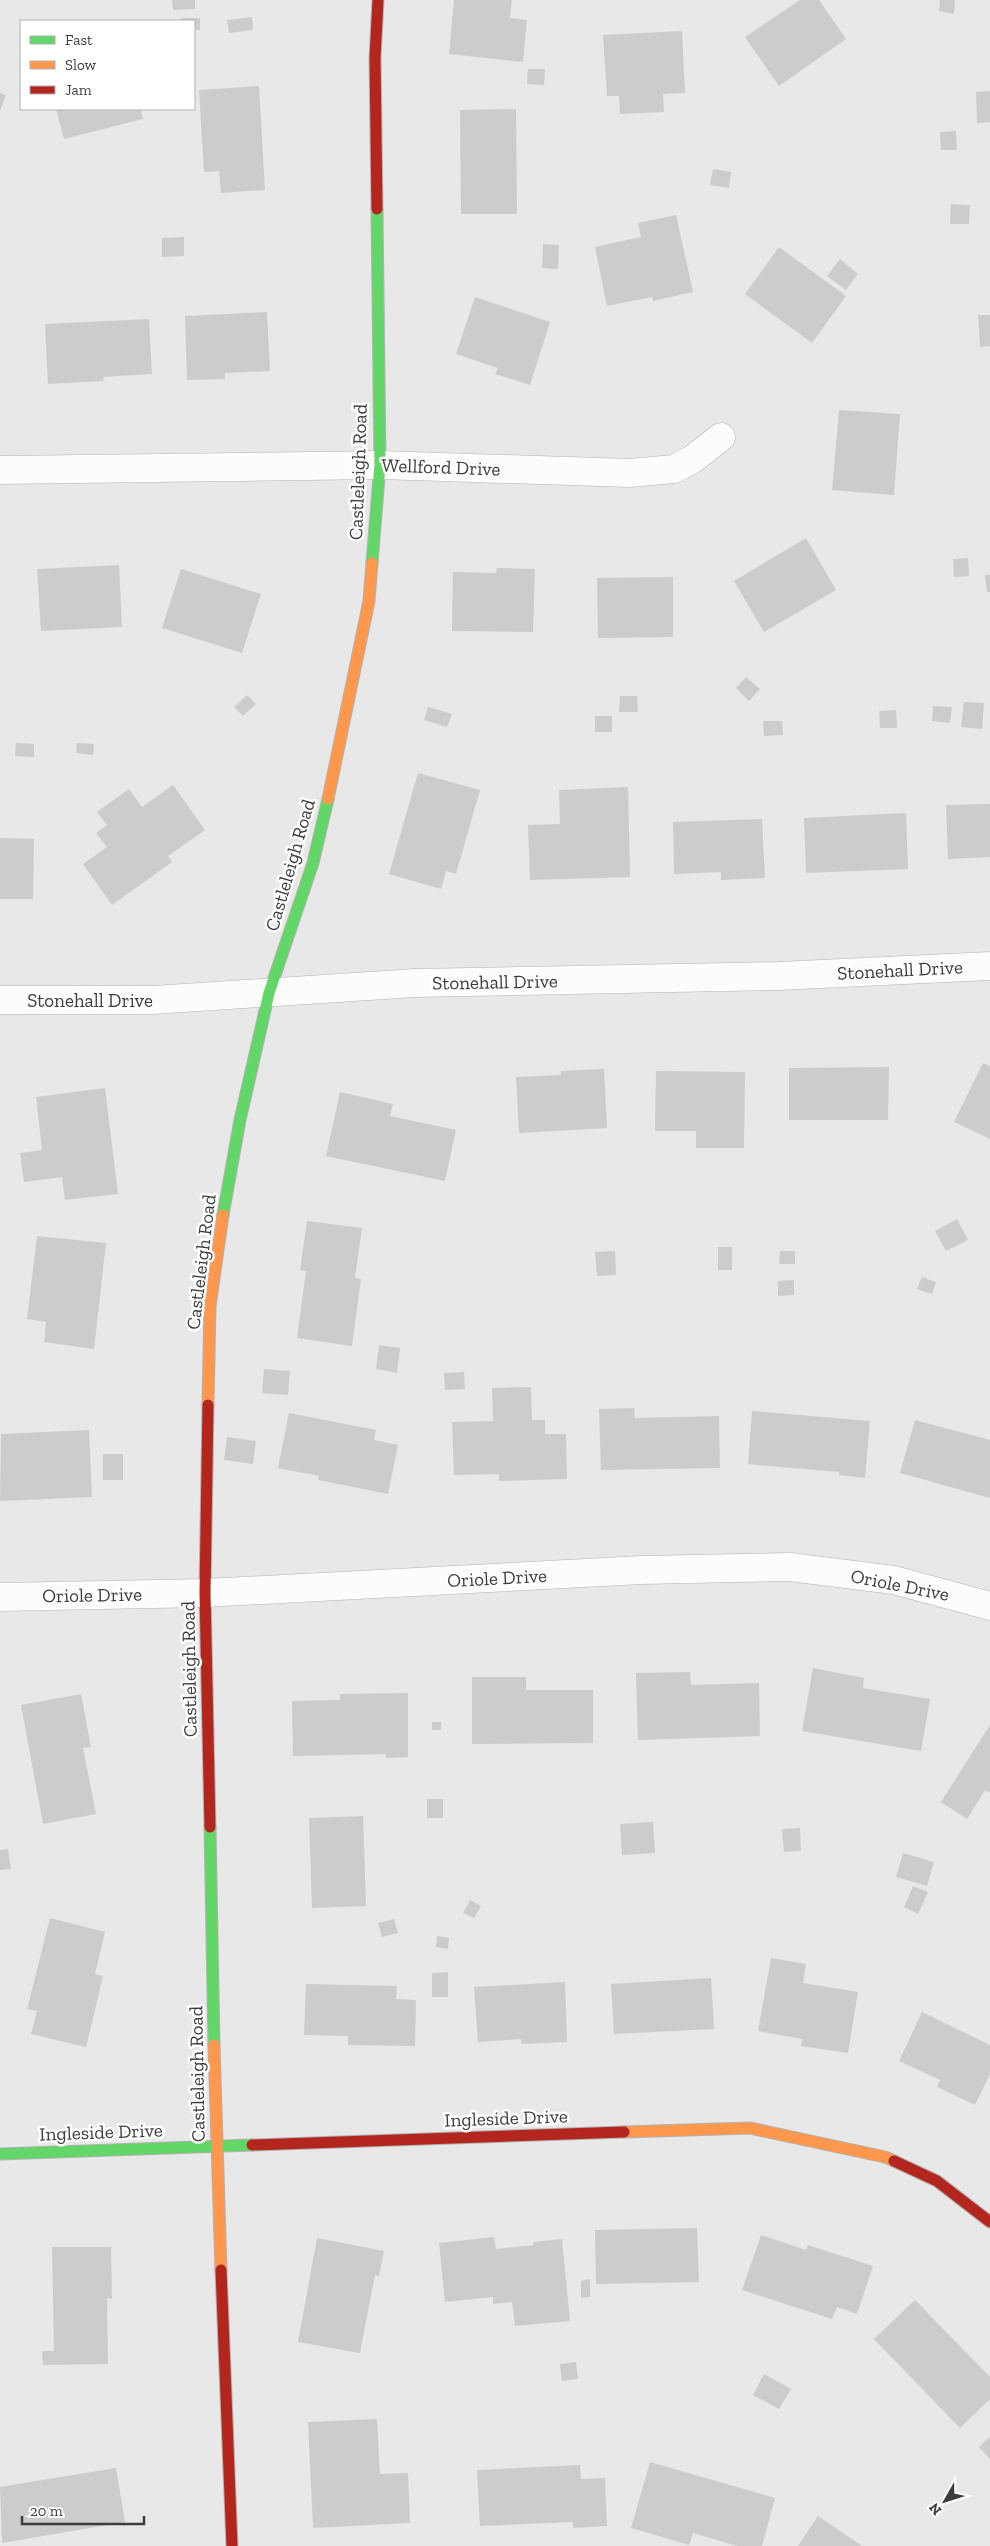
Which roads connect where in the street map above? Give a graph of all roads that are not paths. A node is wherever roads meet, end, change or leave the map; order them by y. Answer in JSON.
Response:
{"nodes":[{"id":1,"x":378,"y":0,"type":"edge"},
{"id":2,"x":721,"y":437,"type":"dead end"},
{"id":3,"x":380,"y":465,"type":"junction"},
{"id":4,"x":0,"y":470,"type":"edge"},
{"id":5,"x":990,"y":966,"type":"edge"},
{"id":6,"x":269,"y":993,"type":"junction"},
{"id":7,"x":0,"y":1000,"type":"edge"},
{"id":8,"x":205,"y":1593,"type":"junction"},
{"id":9,"x":0,"y":1596,"type":"edge"},
{"id":10,"x":990,"y":1606,"type":"edge"},
{"id":11,"x":216,"y":2145,"type":"junction"},
{"id":12,"x":0,"y":2154,"type":"edge"},
{"id":13,"x":990,"y":2222,"type":"edge"},
{"id":14,"x":232,"y":2546,"type":"edge"}],
"edges":[{"from":1,"to":3,"type":"street","name":"Castleleigh Road"},
{"from":2,"to":3,"type":"street","name":"Wellford Drive"},
{"from":3,"to":4,"type":"street","name":"Wellford Drive"},
{"from":3,"to":6,"type":"street","name":"Castleleigh Road"},
{"from":5,"to":6,"type":"street","name":"Stonehall Drive"},
{"from":6,"to":7,"type":"street","name":"Stonehall Drive"},
{"from":6,"to":8,"type":"street","name":"Castleleigh Road"},
{"from":8,"to":9,"type":"street","name":"Oriole Drive"},
{"from":8,"to":10,"type":"street","name":"Oriole Drive"},
{"from":8,"to":11,"type":"street","name":"Castleleigh Road"},
{"from":11,"to":12,"type":"street","name":"Ingleside Drive"},
{"from":11,"to":13,"type":"street","name":"Ingleside Drive"},
{"from":11,"to":14,"type":"street","name":"Castleleigh Road"}]}
